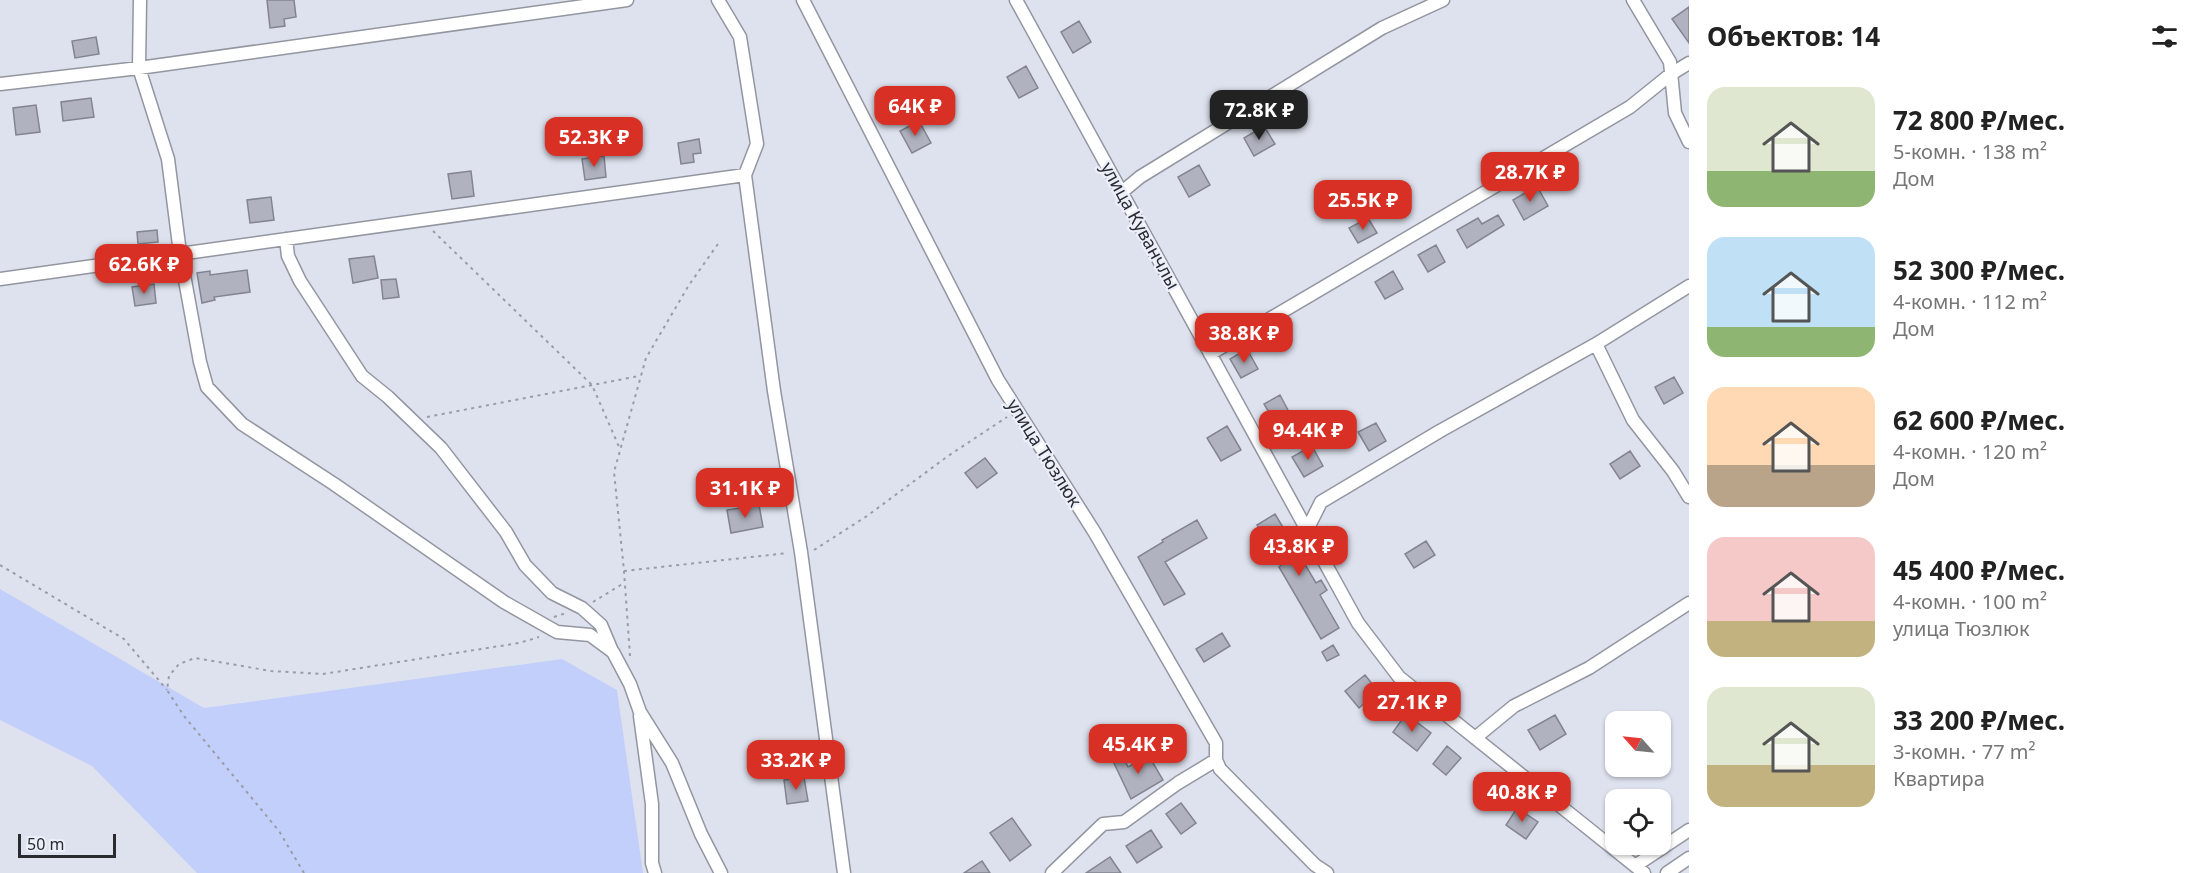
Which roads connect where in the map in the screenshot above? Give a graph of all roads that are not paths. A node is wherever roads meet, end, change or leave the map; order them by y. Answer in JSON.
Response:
{"nodes":[{"id":1,"x":140,"y":0,"type":"edge"},
{"id":2,"x":627,"y":0,"type":"edge"},
{"id":3,"x":718,"y":0,"type":"edge"},
{"id":4,"x":803,"y":0,"type":"edge"},
{"id":5,"x":1016,"y":0,"type":"edge"},
{"id":6,"x":1443,"y":0,"type":"edge"},
{"id":7,"x":1633,"y":0,"type":"edge"},
{"id":8,"x":1689,"y":63,"type":"edge"},
{"id":9,"x":139,"y":68,"type":"junction"},
{"id":10,"x":1671,"y":74,"type":"junction"},
{"id":11,"x":0,"y":84,"type":"edge"},
{"id":12,"x":1689,"y":142,"type":"edge"},
{"id":13,"x":745,"y":176,"type":"junction"},
{"id":14,"x":1122,"y":192,"type":"junction"},
{"id":15,"x":285,"y":239,"type":"junction"},
{"id":16,"x":180,"y":253,"type":"junction"},
{"id":17,"x":0,"y":279,"type":"edge"},
{"id":18,"x":1689,"y":286,"type":"edge"},
{"id":19,"x":1596,"y":344,"type":"junction"},
{"id":20,"x":1210,"y":354,"type":"junction"},
{"id":21,"x":1689,"y":497,"type":"edge"},
{"id":22,"x":1307,"y":530,"type":"junction"},
{"id":23,"x":1689,"y":603,"type":"edge"},
{"id":24,"x":613,"y":652,"type":"junction"},
{"id":25,"x":640,"y":712,"type":"junction"},
{"id":26,"x":1475,"y":738,"type":"junction"},
{"id":27,"x":1216,"y":760,"type":"junction"},
{"id":28,"x":1689,"y":830,"type":"edge"},
{"id":29,"x":1689,"y":858,"type":"edge"},
{"id":30,"x":1639,"y":869,"type":"edge"},
{"id":31,"x":655,"y":873,"type":"edge"},
{"id":32,"x":721,"y":873,"type":"edge"},
{"id":33,"x":844,"y":873,"type":"edge"},
{"id":34,"x":1052,"y":873,"type":"edge"},
{"id":35,"x":1327,"y":873,"type":"edge"},
{"id":36,"x":1667,"y":873,"type":"edge"}],
"edges":[{"from":1,"to":9,"type":"street"},
{"from":2,"to":9,"type":"street"},
{"from":3,"to":13,"type":"street"},
{"from":4,"to":27,"type":"street","name":"улица Тюзлюк"},
{"from":5,"to":14,"type":"street","name":"улица Куванчлы"},
{"from":6,"to":14,"type":"street"},
{"from":7,"to":10,"type":"street"},
{"from":8,"to":10,"type":"street"},
{"from":9,"to":11,"type":"street"},
{"from":9,"to":16,"type":"street"},
{"from":10,"to":12,"type":"street"},
{"from":10,"to":20,"type":"street"},
{"from":13,"to":15,"type":"street"},
{"from":13,"to":33,"type":"street"},
{"from":14,"to":20,"type":"street","name":"улица Куванчлы"},
{"from":15,"to":16,"type":"street"},
{"from":15,"to":24,"type":"street"},
{"from":16,"to":17,"type":"street"},
{"from":16,"to":24,"type":"street"},
{"from":18,"to":19,"type":"street"},
{"from":19,"to":21,"type":"street"},
{"from":19,"to":22,"type":"street"},
{"from":20,"to":22,"type":"street","name":"улица Куванчлы"},
{"from":22,"to":26,"type":"street","name":"улица Куванчлы"},
{"from":23,"to":26,"type":"street"},
{"from":24,"to":25,"type":"street"},
{"from":25,"to":31,"type":"street"},
{"from":25,"to":32,"type":"street"},
{"from":26,"to":30,"type":"street","name":"улица Куванчлы"},
{"from":27,"to":34,"type":"street"},
{"from":27,"to":35,"type":"street","name":"улица Тюзлюк"},
{"from":28,"to":30,"type":"street"},
{"from":29,"to":36,"type":"street"}]}
